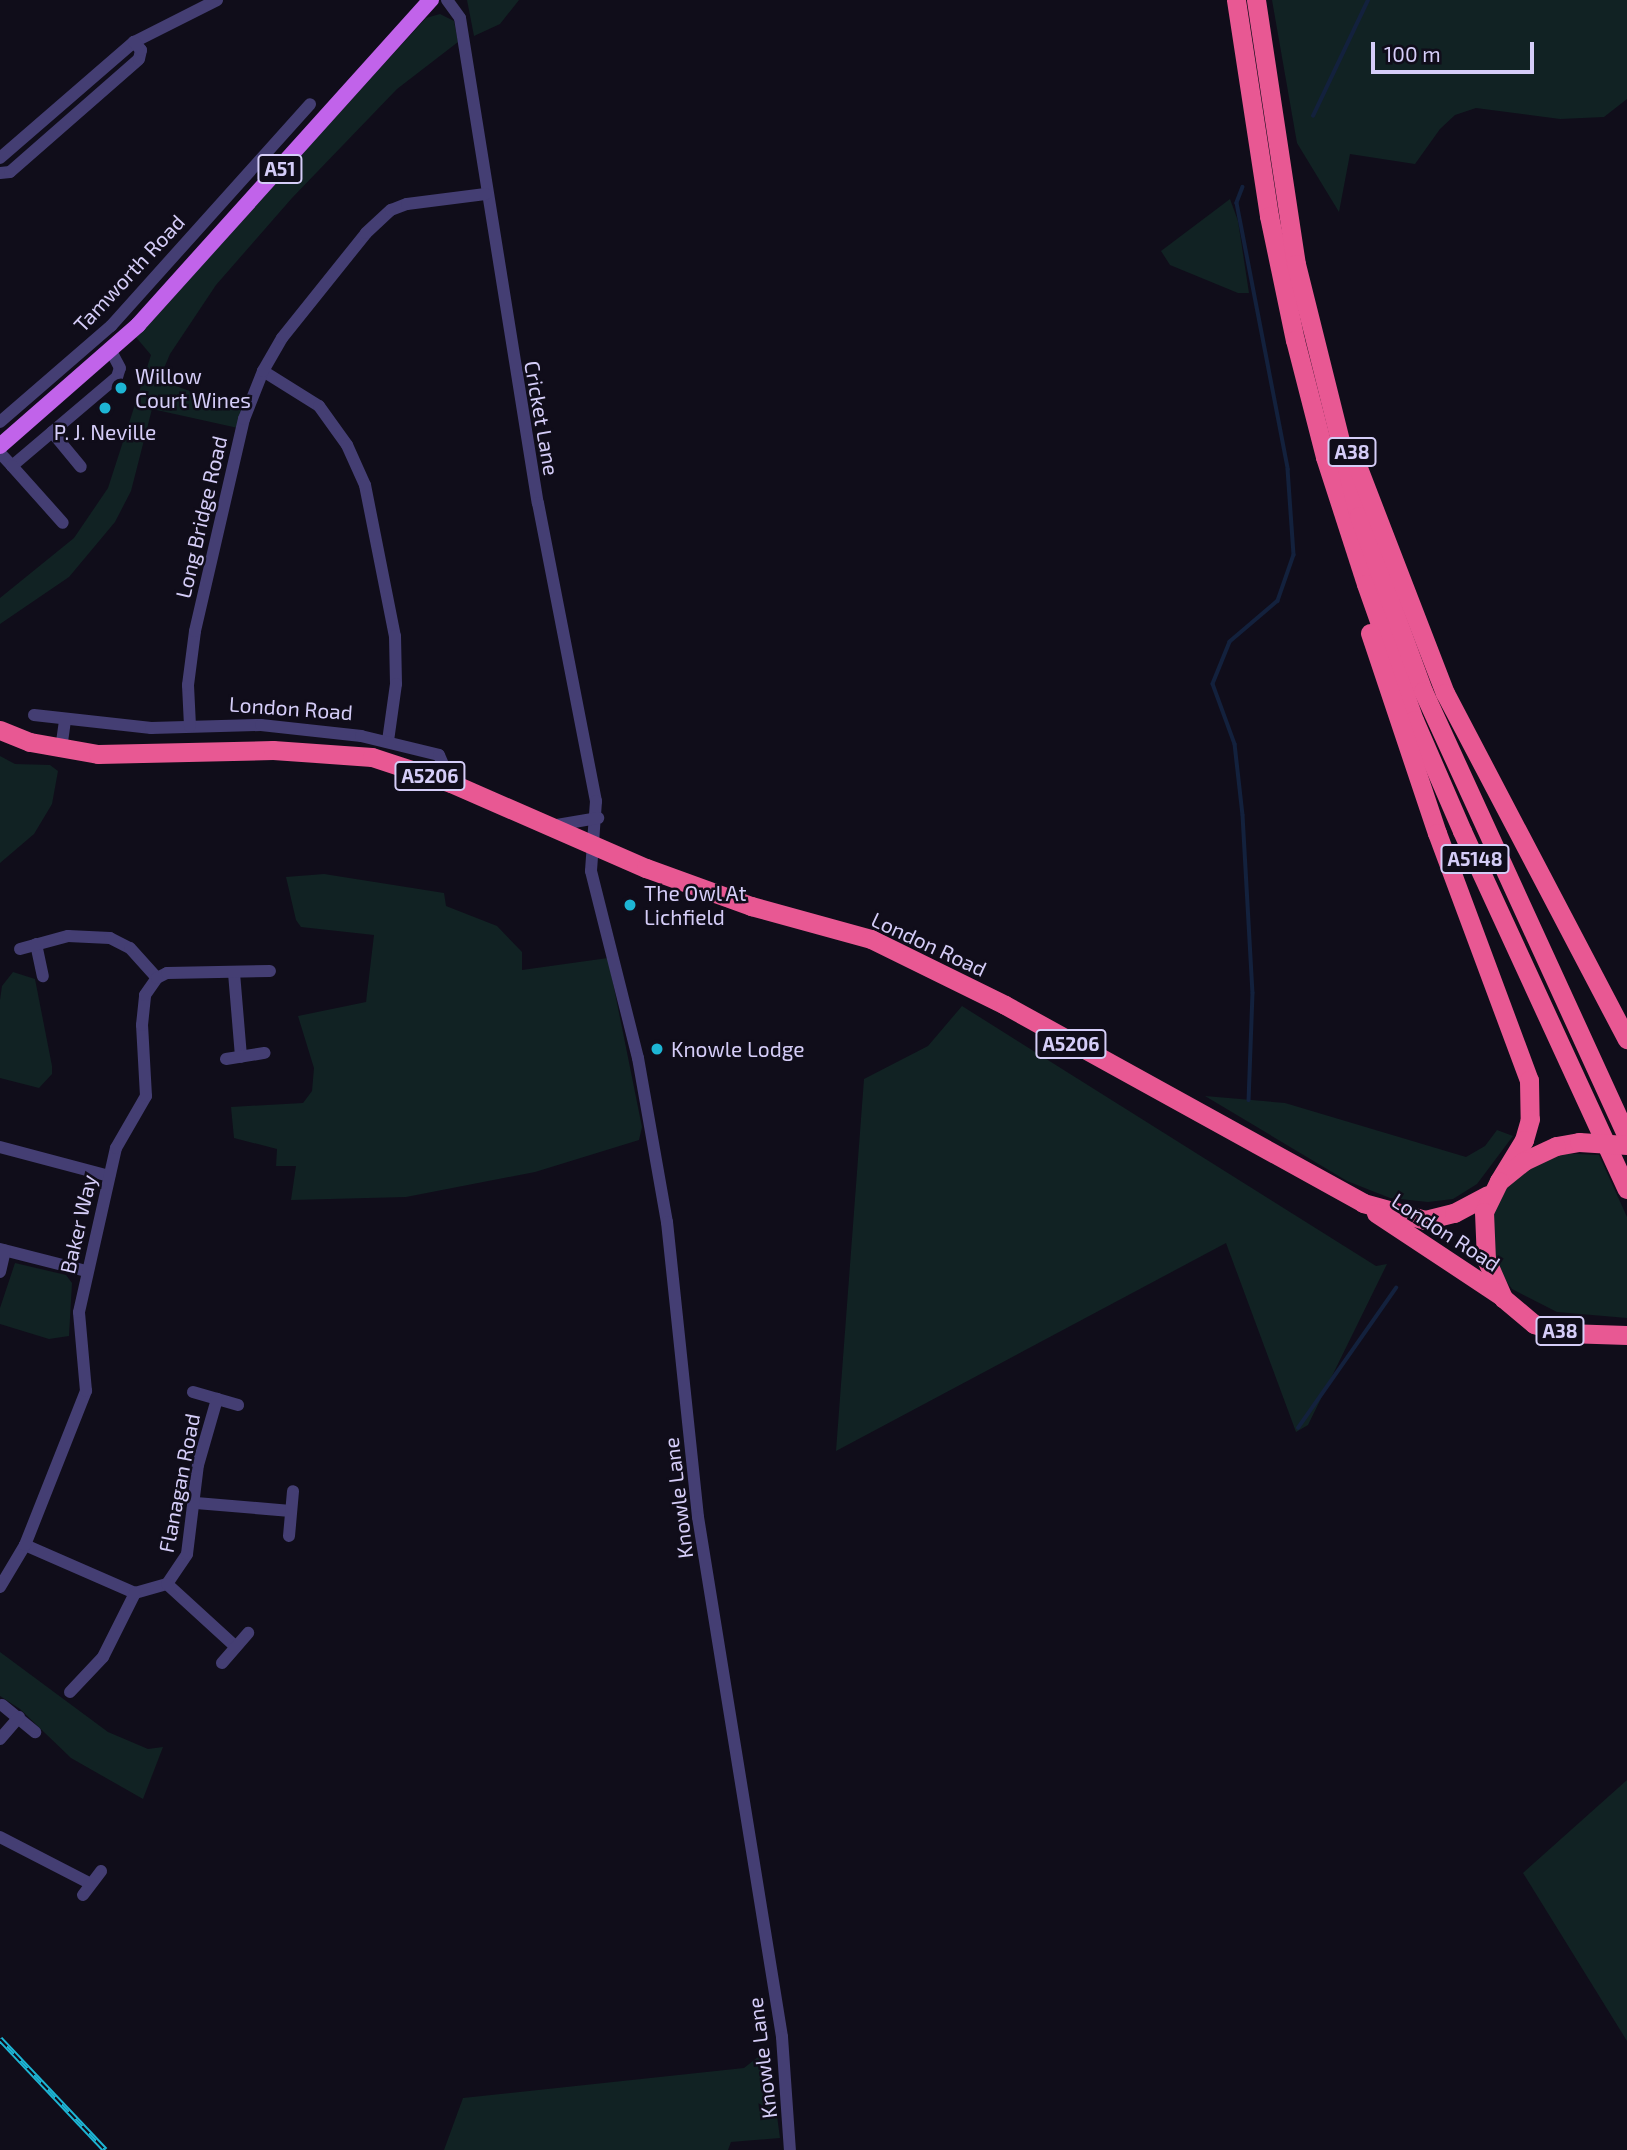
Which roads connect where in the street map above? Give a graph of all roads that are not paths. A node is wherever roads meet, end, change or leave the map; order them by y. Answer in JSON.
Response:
{"nodes":[{"id":1,"x":217,"y":0,"type":"edge"},
{"id":2,"x":431,"y":0,"type":"edge"},
{"id":3,"x":447,"y":0,"type":"edge"},
{"id":4,"x":1237,"y":0,"type":"edge"},
{"id":5,"x":1256,"y":0,"type":"edge"},
{"id":6,"x":135,"y":42,"type":"junction"},
{"id":7,"x":310,"y":104,"type":"dead end"},
{"id":8,"x":277,"y":140,"type":"junction"},
{"id":9,"x":294,"y":153,"type":"junction"},
{"id":10,"x":0,"y":158,"type":"edge"},
{"id":11,"x":0,"y":173,"type":"edge"},
{"id":12,"x":485,"y":194,"type":"junction"},
{"id":13,"x":1285,"y":202,"type":"junction"},
{"id":14,"x":111,"y":351,"type":"junction"},
{"id":15,"x":263,"y":371,"type":"junction"},
{"id":16,"x":0,"y":422,"type":"edge"},
{"id":17,"x":52,"y":432,"type":"junction"},
{"id":18,"x":0,"y":446,"type":"edge"},
{"id":19,"x":0,"y":453,"type":"edge"},
{"id":20,"x":12,"y":466,"type":"junction"},
{"id":21,"x":81,"y":467,"type":"dead end"},
{"id":22,"x":1344,"y":519,"type":"junction"},
{"id":23,"x":63,"y":523,"type":"dead end"},
{"id":24,"x":34,"y":715,"type":"dead end"},
{"id":25,"x":65,"y":720,"type":"junction"},
{"id":26,"x":190,"y":726,"type":"junction"},
{"id":27,"x":0,"y":730,"type":"edge"},
{"id":28,"x":388,"y":741,"type":"junction"},
{"id":29,"x":61,"y":750,"type":"junction"},
{"id":30,"x":451,"y":783,"type":"junction"},
{"id":31,"x":598,"y":818,"type":"junction"},
{"id":32,"x":551,"y":826,"type":"junction"},
{"id":33,"x":593,"y":844,"type":"junction"},
{"id":34,"x":36,"y":944,"type":"junction"},
{"id":35,"x":20,"y":949,"type":"dead end"},
{"id":36,"x":270,"y":971,"type":"dead end"},
{"id":37,"x":234,"y":973,"type":"junction"},
{"id":38,"x":43,"y":976,"type":"dead end"},
{"id":39,"x":157,"y":978,"type":"junction"},
{"id":40,"x":1627,"y":1039,"type":"edge"},
{"id":41,"x":265,"y":1053,"type":"dead end"},
{"id":42,"x":241,"y":1057,"type":"junction"},
{"id":43,"x":226,"y":1059,"type":"dead end"},
{"id":44,"x":1627,"y":1136,"type":"edge"},
{"id":45,"x":1627,"y":1145,"type":"edge"},
{"id":46,"x":0,"y":1147,"type":"edge"},
{"id":47,"x":109,"y":1176,"type":"junction"},
{"id":48,"x":1494,"y":1188,"type":"junction"},
{"id":49,"x":1627,"y":1189,"type":"edge"},
{"id":50,"x":1363,"y":1203,"type":"junction"},
{"id":51,"x":2,"y":1250,"type":"edge"},
{"id":52,"x":86,"y":1271,"type":"junction"},
{"id":53,"x":0,"y":1272,"type":"edge"},
{"id":54,"x":1503,"y":1298,"type":"junction"},
{"id":55,"x":1622,"y":1338,"type":"edge"},
{"id":56,"x":193,"y":1392,"type":"dead end"},
{"id":57,"x":216,"y":1399,"type":"junction"},
{"id":58,"x":238,"y":1405,"type":"dead end"},
{"id":59,"x":293,"y":1491,"type":"dead end"},
{"id":60,"x":196,"y":1503,"type":"junction"},
{"id":61,"x":291,"y":1511,"type":"junction"},
{"id":62,"x":289,"y":1536,"type":"dead end"},
{"id":63,"x":26,"y":1545,"type":"junction"},
{"id":64,"x":167,"y":1584,"type":"junction"},
{"id":65,"x":0,"y":1587,"type":"edge"},
{"id":66,"x":135,"y":1593,"type":"junction"},
{"id":67,"x":248,"y":1633,"type":"dead end"},
{"id":68,"x":236,"y":1647,"type":"junction"},
{"id":69,"x":222,"y":1663,"type":"dead end"},
{"id":70,"x":70,"y":1692,"type":"dead end"},
{"id":71,"x":2,"y":1705,"type":"dead end"},
{"id":72,"x":19,"y":1717,"type":"junction"},
{"id":73,"x":35,"y":1732,"type":"dead end"},
{"id":74,"x":0,"y":1739,"type":"edge"},
{"id":75,"x":0,"y":1837,"type":"edge"},
{"id":76,"x":101,"y":1871,"type":"dead end"},
{"id":77,"x":91,"y":1884,"type":"junction"},
{"id":78,"x":83,"y":1895,"type":"dead end"},
{"id":79,"x":790,"y":2150,"type":"edge"}],
"edges":[{"from":1,"to":6,"type":"street"},
{"from":2,"to":9,"type":"main road","name":"Tamworth Road","number":"A51"},
{"from":3,"to":12,"type":"street","name":"Cricket Lane"},
{"from":4,"to":22,"type":"highway","number":"A38"},
{"from":5,"to":13,"type":"highway","number":"A38"},
{"from":6,"to":10,"type":"street"},
{"from":6,"to":11,"type":"street"},
{"from":7,"to":8,"type":"street","name":"Tamworth Road"},
{"from":8,"to":9,"type":"street"},
{"from":8,"to":16,"type":"street","name":"Tamworth Road"},
{"from":9,"to":14,"type":"main road","name":"Tamworth Road","number":"A51"},
{"from":12,"to":15,"type":"street","name":"Long Bridge Road"},
{"from":12,"to":31,"type":"street","name":"Cricket Lane"},
{"from":13,"to":40,"type":"highway","number":"A38"},
{"from":13,"to":44,"type":"highway","number":"A5148"},
{"from":14,"to":17,"type":"street","name":"Tamworth Road"},
{"from":14,"to":18,"type":"main road","name":"Tamworth Road","number":"A51"},
{"from":15,"to":26,"type":"street","name":"Long Bridge Road"},
{"from":15,"to":28,"type":"street"},
{"from":17,"to":20,"type":"street","name":"Tamworth Road"},
{"from":17,"to":21,"type":"street"},
{"from":19,"to":20,"type":"street"},
{"from":20,"to":23,"type":"street"},
{"from":22,"to":48,"type":"highway","number":"A38"},
{"from":22,"to":49,"type":"highway","number":"A5148"},
{"from":24,"to":25,"type":"street","name":"London Road"},
{"from":25,"to":26,"type":"street","name":"London Road"},
{"from":25,"to":29,"type":"street"},
{"from":26,"to":28,"type":"street","name":"London Road"},
{"from":27,"to":29,"type":"highway","name":"London Road","number":"A5206"},
{"from":28,"to":30,"type":"street","name":"London Road"},
{"from":29,"to":30,"type":"highway","name":"London Road","number":"A5206"},
{"from":30,"to":32,"type":"highway","name":"London Road","number":"A5206"},
{"from":31,"to":32,"type":"street"},
{"from":31,"to":33,"type":"street","name":"Cricket Lane"},
{"from":32,"to":33,"type":"highway","name":"London Road","number":"A5206"},
{"from":33,"to":50,"type":"highway","name":"London Road","number":"A5206"},
{"from":33,"to":79,"type":"street","name":"Knowle Lane"},
{"from":34,"to":35,"type":"street"},
{"from":34,"to":38,"type":"street"},
{"from":34,"to":39,"type":"street"},
{"from":36,"to":37,"type":"street"},
{"from":37,"to":39,"type":"street"},
{"from":37,"to":42,"type":"street"},
{"from":39,"to":47,"type":"street","name":"Baker Way"},
{"from":41,"to":42,"type":"street"},
{"from":42,"to":43,"type":"street"},
{"from":45,"to":48,"type":"highway","name":"London Road","bridge":true},
{"from":46,"to":47,"type":"street"},
{"from":47,"to":52,"type":"street","name":"Baker Way"},
{"from":48,"to":50,"type":"highway","name":"London Road","number":"A5206"},
{"from":48,"to":54,"type":"highway","number":"A38"},
{"from":50,"to":54,"type":"highway","name":"London Road","number":"A5206"},
{"from":51,"to":52,"type":"street"},
{"from":51,"to":53,"type":"street"},
{"from":52,"to":63,"type":"street","name":"Baker Way"},
{"from":54,"to":55,"type":"highway","number":"A38"},
{"from":56,"to":57,"type":"street","name":"Flanagan Road"},
{"from":57,"to":58,"type":"street","name":"Flanagan Road"},
{"from":57,"to":60,"type":"street","name":"Flanagan Road"},
{"from":59,"to":61,"type":"street"},
{"from":60,"to":61,"type":"street"},
{"from":60,"to":64,"type":"street","name":"Flanagan Road"},
{"from":61,"to":62,"type":"street"},
{"from":63,"to":65,"type":"street","name":"Baker Way"},
{"from":63,"to":66,"type":"street"},
{"from":64,"to":66,"type":"street","name":"Flanagan Road"},
{"from":64,"to":68,"type":"street"},
{"from":66,"to":70,"type":"street"},
{"from":67,"to":68,"type":"street"},
{"from":68,"to":69,"type":"street"},
{"from":71,"to":72,"type":"street"},
{"from":72,"to":73,"type":"street"},
{"from":72,"to":74,"type":"street"},
{"from":75,"to":77,"type":"street"},
{"from":76,"to":77,"type":"street"},
{"from":77,"to":78,"type":"street"}]}
